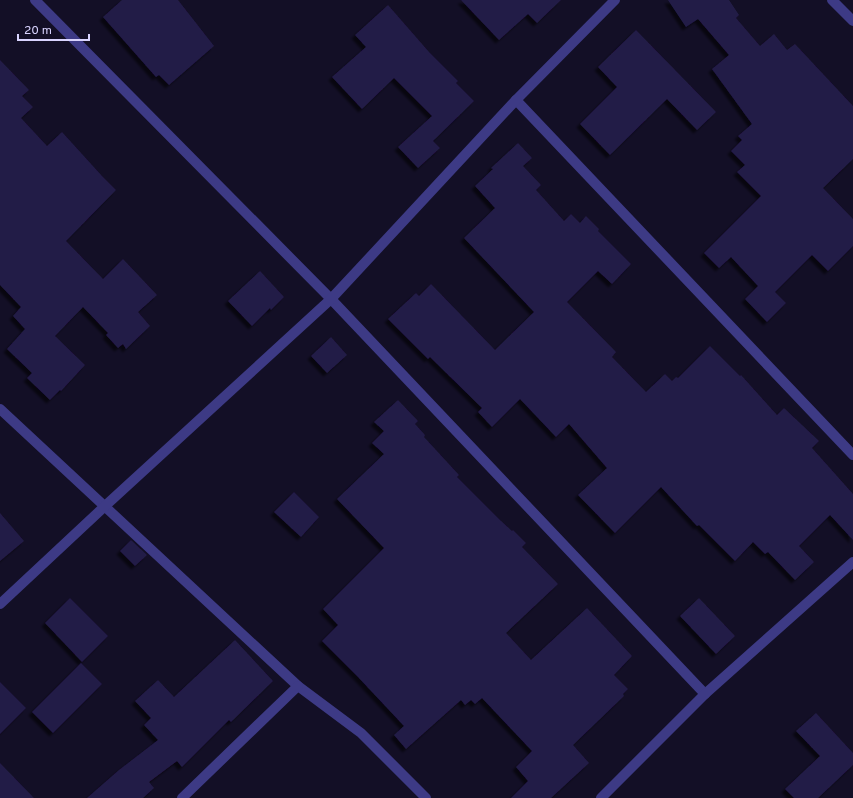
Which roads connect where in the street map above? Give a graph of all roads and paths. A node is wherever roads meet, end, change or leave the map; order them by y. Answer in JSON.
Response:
{"nodes":[{"id":1,"x":35,"y":0,"type":"edge"},
{"id":2,"x":616,"y":0,"type":"edge"},
{"id":3,"x":832,"y":0,"type":"edge"},
{"id":4,"x":853,"y":21,"type":"edge"},
{"id":5,"x":516,"y":100,"type":"junction"},
{"id":6,"x":331,"y":299,"type":"junction"},
{"id":7,"x":0,"y":409,"type":"edge"},
{"id":8,"x":853,"y":455,"type":"edge"},
{"id":9,"x":105,"y":506,"type":"junction"},
{"id":10,"x":853,"y":562,"type":"edge"},
{"id":11,"x":0,"y":604,"type":"edge"},
{"id":12,"x":298,"y":686,"type":"junction"},
{"id":13,"x":705,"y":694,"type":"junction"},
{"id":14,"x":182,"y":798,"type":"edge"},
{"id":15,"x":426,"y":798,"type":"edge"},
{"id":16,"x":601,"y":798,"type":"edge"}],
"edges":[{"from":1,"to":6,"type":"street"},
{"from":2,"to":5,"type":"street"},
{"from":3,"to":4,"type":"street"},
{"from":5,"to":6,"type":"street"},
{"from":5,"to":8,"type":"street"},
{"from":6,"to":9,"type":"street"},
{"from":6,"to":13,"type":"street"},
{"from":7,"to":9,"type":"street"},
{"from":9,"to":11,"type":"street"},
{"from":9,"to":12,"type":"street"},
{"from":10,"to":13,"type":"street"},
{"from":12,"to":14,"type":"street"},
{"from":12,"to":15,"type":"street"},
{"from":13,"to":16,"type":"street"}]}
